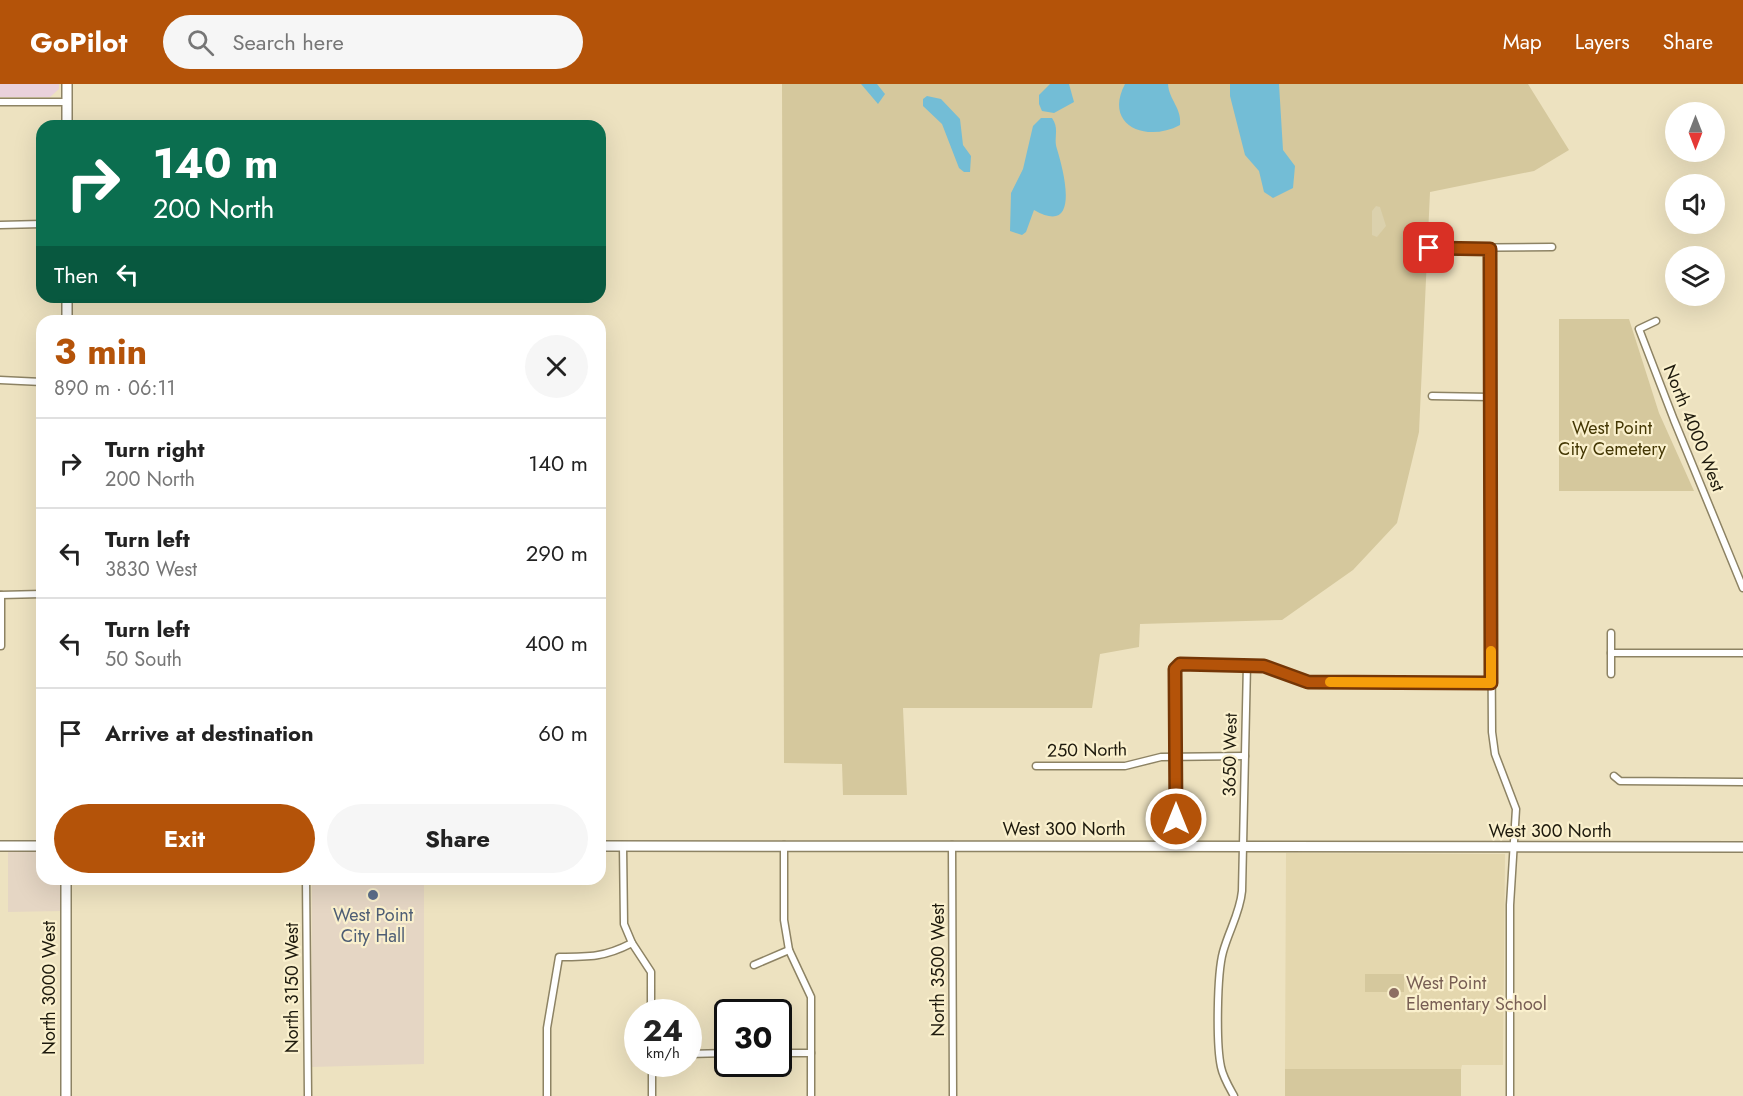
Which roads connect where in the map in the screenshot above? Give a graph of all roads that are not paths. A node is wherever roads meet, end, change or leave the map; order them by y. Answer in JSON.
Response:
{"nodes":[{"id":1,"x":67,"y":84,"type":"edge"},
{"id":2,"x":0,"y":102,"type":"edge"},
{"id":3,"x":67,"y":102,"type":"junction"},
{"id":4,"x":67,"y":120,"type":"edge"},
{"id":5,"x":36,"y":224,"type":"edge"},
{"id":6,"x":0,"y":225,"type":"edge"},
{"id":7,"x":1429,"y":248,"type":"dead end"},
{"id":8,"x":1552,"y":248,"type":"dead end"},
{"id":9,"x":1490,"y":249,"type":"junction"},
{"id":10,"x":1656,"y":321,"type":"dead end"},
{"id":11,"x":0,"y":380,"type":"edge"},
{"id":12,"x":36,"y":382,"type":"edge"},
{"id":13,"x":1432,"y":396,"type":"dead end"},
{"id":14,"x":1490,"y":397,"type":"junction"},
{"id":15,"x":1743,"y":588,"type":"edge"},
{"id":16,"x":1,"y":594,"type":"edge"},
{"id":17,"x":36,"y":594,"type":"edge"},
{"id":18,"x":1611,"y":633,"type":"dead end"},
{"id":19,"x":1,"y":646,"type":"edge"},
{"id":20,"x":1611,"y":653,"type":"junction"},
{"id":21,"x":1743,"y":653,"type":"edge"},
{"id":22,"x":1247,"y":664,"type":"junction"},
{"id":23,"x":1611,"y":674,"type":"dead end"},
{"id":24,"x":1491,"y":683,"type":"junction"},
{"id":25,"x":1175,"y":756,"type":"junction"},
{"id":26,"x":1245,"y":756,"type":"junction"},
{"id":27,"x":1036,"y":766,"type":"dead end"},
{"id":28,"x":1614,"y":776,"type":"dead end"},
{"id":29,"x":1743,"y":782,"type":"edge"},
{"id":30,"x":1176,"y":819,"type":"dead end"},
{"id":31,"x":952,"y":844,"type":"junction"},
{"id":32,"x":784,"y":845,"type":"junction"},
{"id":33,"x":0,"y":846,"type":"edge"},
{"id":34,"x":36,"y":846,"type":"edge"},
{"id":35,"x":606,"y":846,"type":"edge"},
{"id":36,"x":623,"y":846,"type":"junction"},
{"id":37,"x":1243,"y":846,"type":"junction"},
{"id":38,"x":1515,"y":847,"type":"junction"},
{"id":39,"x":1743,"y":847,"type":"edge"},
{"id":40,"x":66,"y":885,"type":"edge"},
{"id":41,"x":306,"y":885,"type":"edge"},
{"id":42,"x":632,"y":943,"type":"junction"},
{"id":43,"x":789,"y":950,"type":"junction"},
{"id":44,"x":754,"y":965,"type":"dead end"},
{"id":45,"x":651,"y":999,"type":"edge"},
{"id":46,"x":792,"y":1053,"type":"edge"},
{"id":47,"x":811,"y":1053,"type":"junction"},
{"id":48,"x":652,"y":1077,"type":"edge"},
{"id":49,"x":66,"y":1096,"type":"edge"},
{"id":50,"x":308,"y":1096,"type":"edge"},
{"id":51,"x":547,"y":1096,"type":"edge"},
{"id":52,"x":652,"y":1096,"type":"edge"},
{"id":53,"x":811,"y":1096,"type":"edge"},
{"id":54,"x":953,"y":1096,"type":"edge"},
{"id":55,"x":1234,"y":1096,"type":"edge"},
{"id":56,"x":1510,"y":1096,"type":"edge"}],
"edges":[{"from":1,"to":3,"type":"main road"},
{"from":2,"to":3,"type":"street"},
{"from":3,"to":4,"type":"main road"},
{"from":5,"to":6,"type":"street"},
{"from":7,"to":9,"type":"street"},
{"from":8,"to":9,"type":"street"},
{"from":9,"to":14,"type":"street"},
{"from":10,"to":15,"type":"street","name":"North 4000 West"},
{"from":11,"to":12,"type":"street"},
{"from":13,"to":14,"type":"street"},
{"from":14,"to":24,"type":"street"},
{"from":16,"to":17,"type":"street"},
{"from":16,"to":19,"type":"street"},
{"from":18,"to":20,"type":"street"},
{"from":20,"to":21,"type":"street"},
{"from":20,"to":23,"type":"street"},
{"from":22,"to":24,"type":"street"},
{"from":22,"to":25,"type":"street"},
{"from":22,"to":26,"type":"street","name":"3650 West"},
{"from":24,"to":38,"type":"street"},
{"from":25,"to":26,"type":"street","name":"250 North"},
{"from":25,"to":27,"type":"street","name":"250 North"},
{"from":25,"to":30,"type":"street"},
{"from":26,"to":37,"type":"street","name":"3650 West"},
{"from":28,"to":29,"type":"street"},
{"from":31,"to":32,"type":"main road","name":"West 300 North"},
{"from":31,"to":37,"type":"main road","name":"West 300 North"},
{"from":31,"to":54,"type":"street","name":"North 3500 West"},
{"from":32,"to":36,"type":"main road","name":"West 300 North"},
{"from":32,"to":43,"type":"street"},
{"from":33,"to":34,"type":"main road"},
{"from":35,"to":36,"type":"main road","name":"West 300 North"},
{"from":36,"to":42,"type":"street"},
{"from":37,"to":38,"type":"main road","name":"West 300 North"},
{"from":37,"to":55,"type":"street","name":"3650 West"},
{"from":38,"to":39,"type":"main road","name":"West 300 North"},
{"from":38,"to":56,"type":"street"},
{"from":40,"to":49,"type":"main road","name":"North 3000 West"},
{"from":41,"to":50,"type":"street","name":"North 3150 West"},
{"from":42,"to":45,"type":"street"},
{"from":42,"to":51,"type":"street"},
{"from":43,"to":44,"type":"street"},
{"from":43,"to":47,"type":"street"},
{"from":46,"to":47,"type":"street"},
{"from":47,"to":53,"type":"street"},
{"from":48,"to":52,"type":"street"}]}
